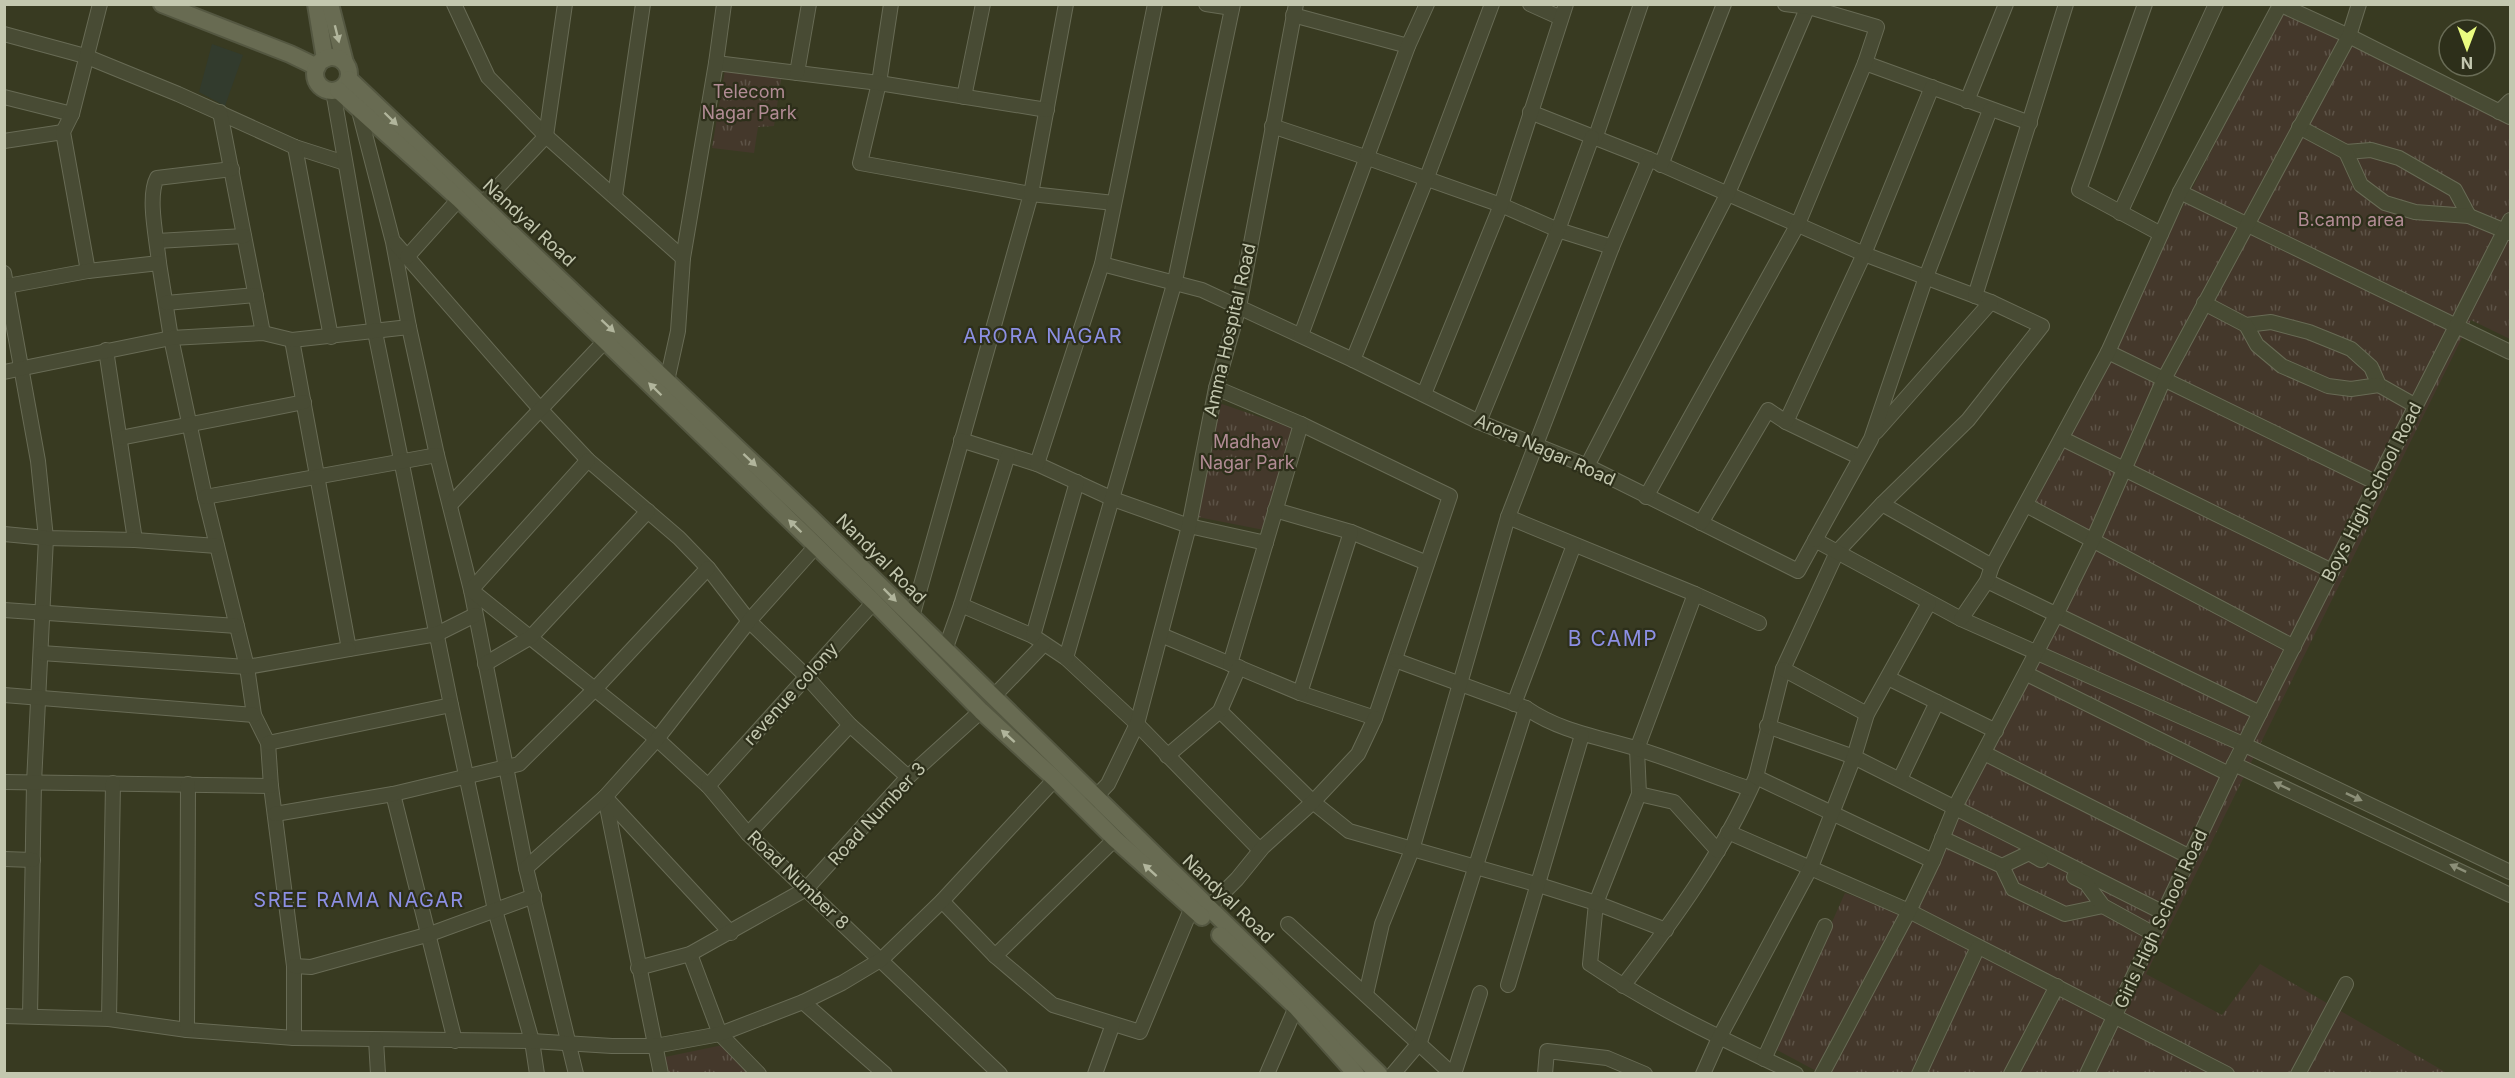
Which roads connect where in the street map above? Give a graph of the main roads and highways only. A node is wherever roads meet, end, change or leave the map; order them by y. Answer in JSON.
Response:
{"nodes":[{"id":1,"x":162,"y":4,"type":"edge"},
{"id":2,"x":316,"y":4,"type":"edge"},
{"id":3,"x":330,"y":4,"type":"edge"},
{"id":4,"x":321,"y":63,"type":"junction"},
{"id":5,"x":341,"y":81,"type":"junction"},
{"id":6,"x":1090,"y":803,"type":"junction"},
{"id":7,"x":1200,"y":907,"type":"junction"},
{"id":8,"x":1356,"y":1074,"type":"edge"},
{"id":9,"x":1379,"y":1074,"type":"edge"}],
"edges":[{"from":1,"to":4,"type":"main road"},
{"from":2,"to":4,"type":"main road"},
{"from":3,"to":5,"type":"main road","one_way":true},
{"from":4,"to":5,"type":"main road"},
{"from":4,"to":5,"type":"main road"},
{"from":5,"to":6,"type":"main road","name":"Nandyal Road","one_way":true},
{"from":6,"to":5,"type":"main road","name":"Nandyal Road","one_way":true},
{"from":6,"to":7,"type":"main road","name":"Nandyal Road"},
{"from":7,"to":6,"type":"main road","name":"Nandyal Road","one_way":true},
{"from":7,"to":8,"type":"main road","name":"Nandyal Road"},
{"from":7,"to":9,"type":"main road","name":"Nandyal Road"}]}
